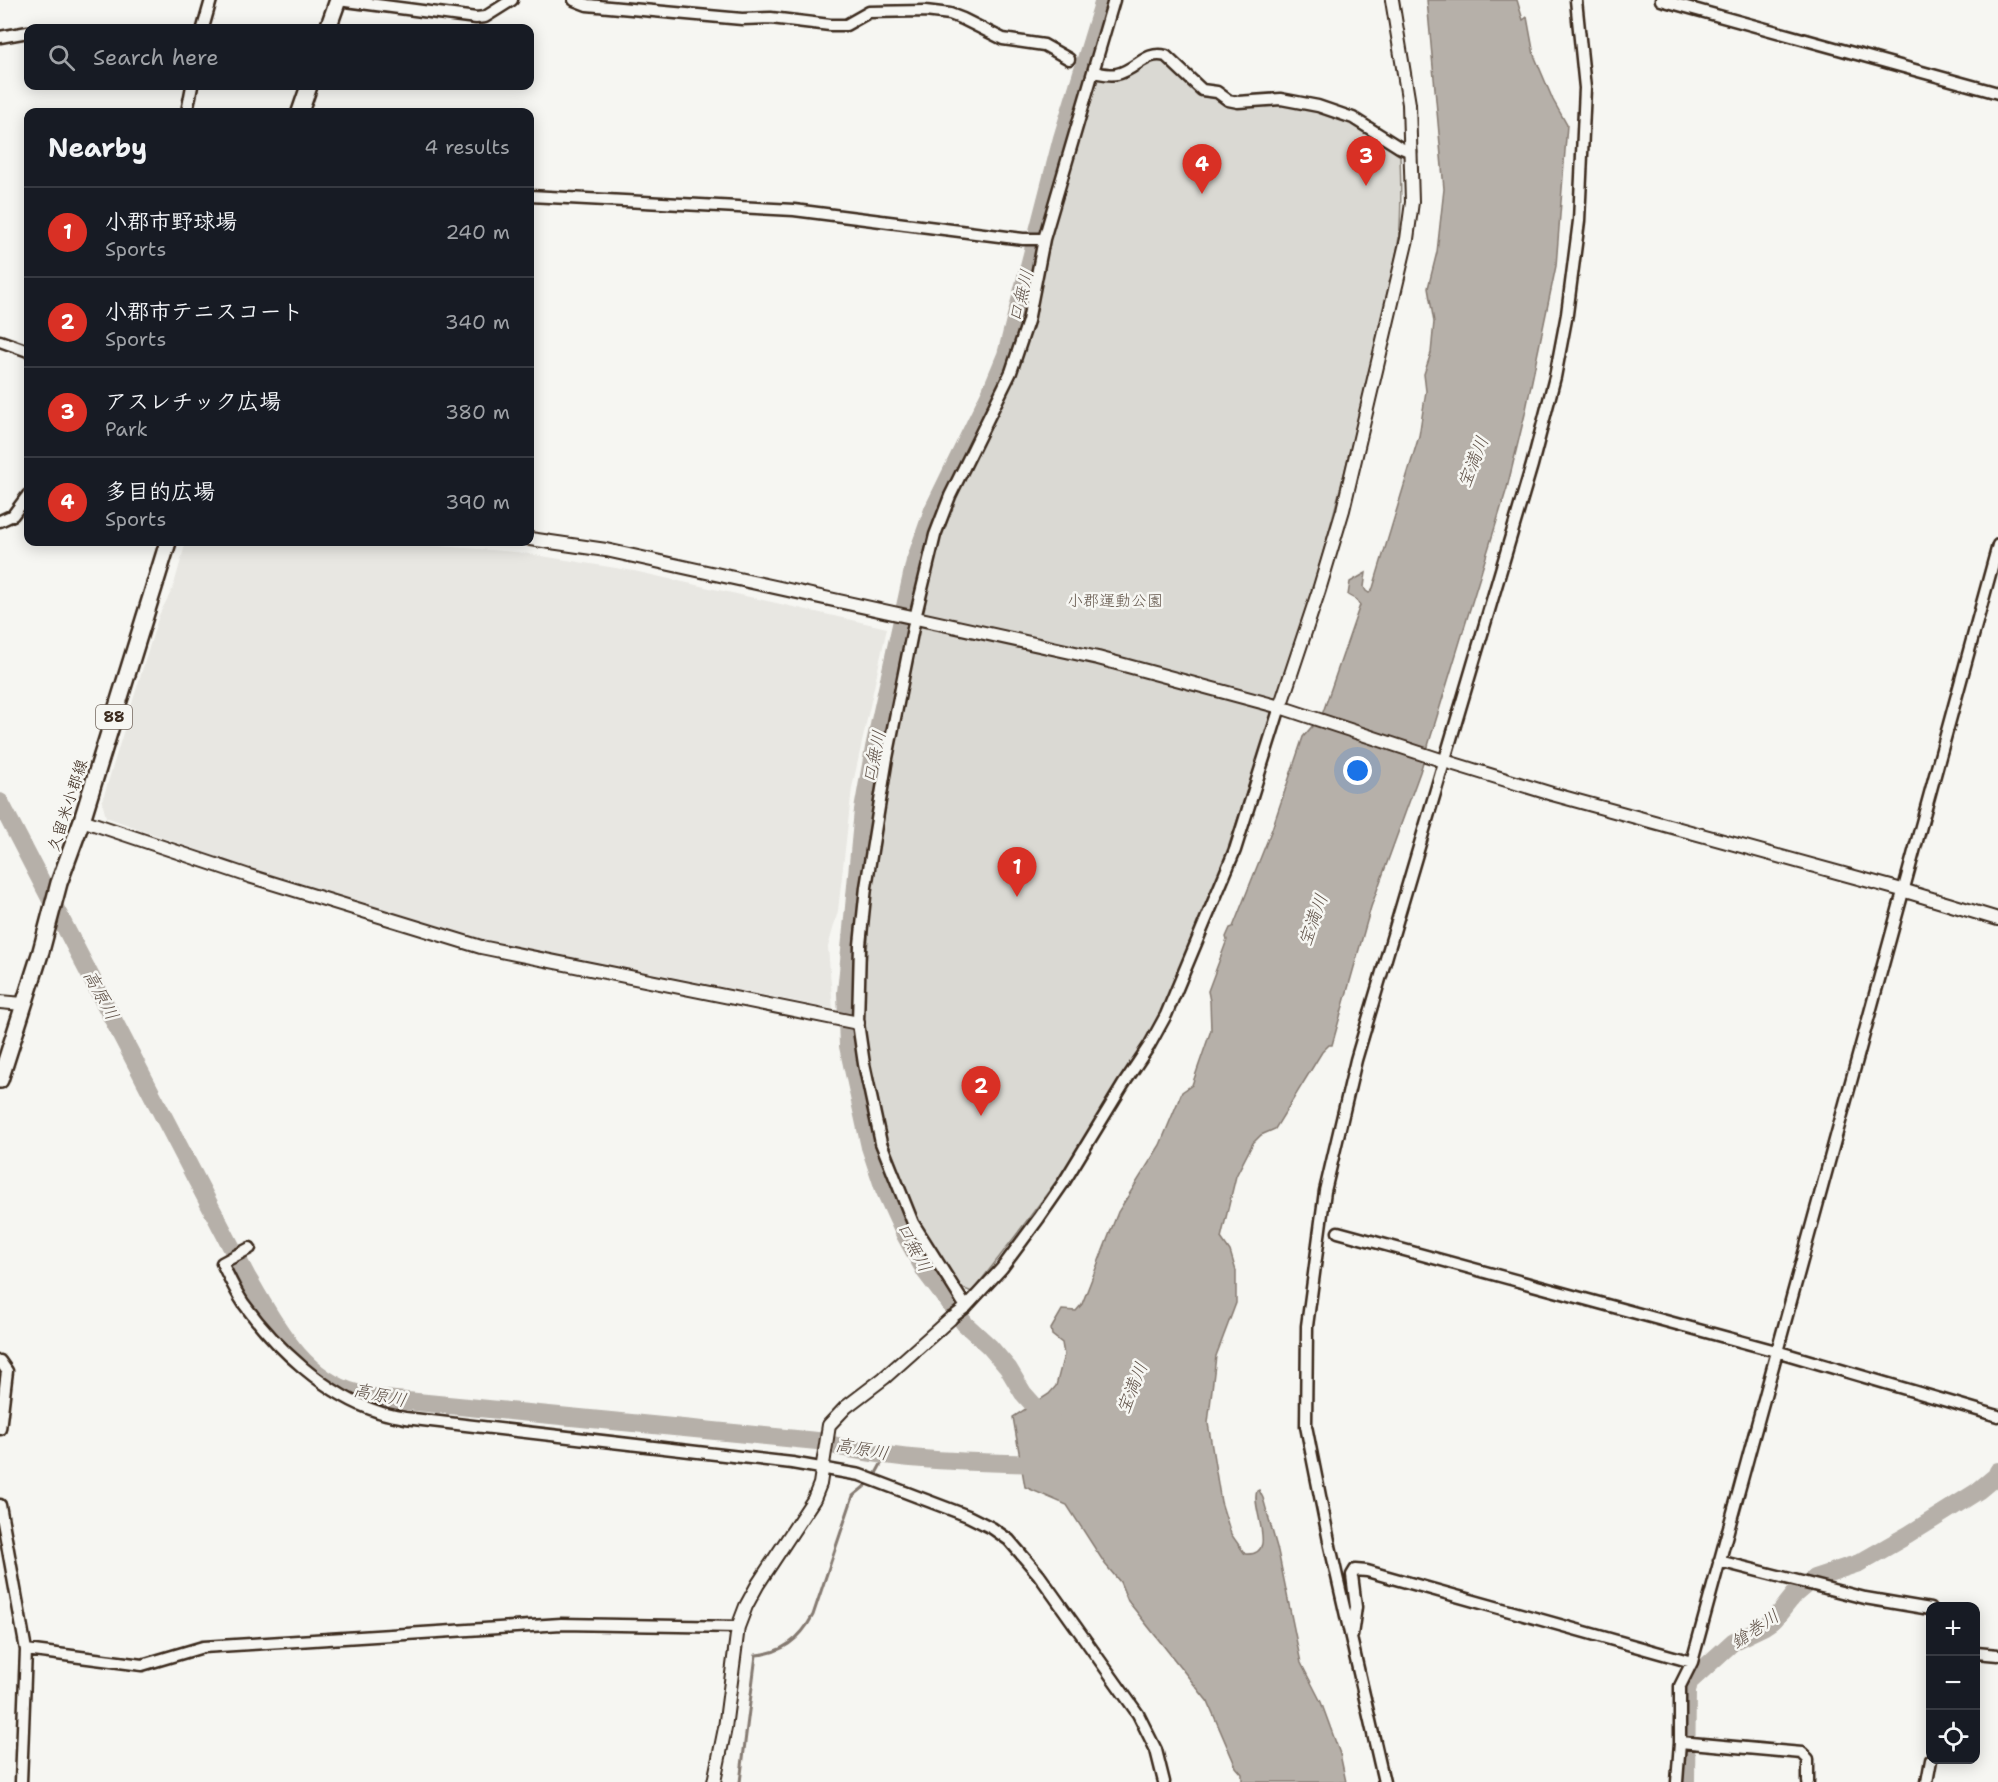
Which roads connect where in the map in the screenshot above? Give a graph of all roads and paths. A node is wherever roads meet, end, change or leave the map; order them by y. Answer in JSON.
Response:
{"nodes":[{"id":1,"x":211,"y":0,"type":"edge"},
{"id":2,"x":338,"y":0,"type":"edge"},
{"id":3,"x":512,"y":0,"type":"edge"},
{"id":4,"x":574,"y":0,"type":"edge"},
{"id":5,"x":1114,"y":0,"type":"edge"},
{"id":6,"x":1392,"y":0,"type":"edge"},
{"id":7,"x":1576,"y":0,"type":"edge"},
{"id":8,"x":1661,"y":0,"type":"edge"},
{"id":9,"x":204,"y":24,"type":"edge"},
{"id":10,"x":329,"y":24,"type":"edge"},
{"id":11,"x":24,"y":33,"type":"edge"},
{"id":12,"x":0,"y":37,"type":"edge"},
{"id":13,"x":1069,"y":59,"type":"dead end"},
{"id":14,"x":1093,"y":72,"type":"junction"},
{"id":15,"x":191,"y":90,"type":"edge"},
{"id":16,"x":308,"y":90,"type":"edge"},
{"id":17,"x":1998,"y":93,"type":"edge"},
{"id":18,"x":188,"y":108,"type":"edge"},
{"id":19,"x":301,"y":108,"type":"edge"},
{"id":20,"x":1412,"y":152,"type":"junction"},
{"id":21,"x":534,"y":196,"type":"edge"},
{"id":22,"x":1044,"y":239,"type":"junction"},
{"id":23,"x":0,"y":341,"type":"edge"},
{"id":24,"x":24,"y":350,"type":"edge"},
{"id":25,"x":24,"y":500,"type":"edge"},
{"id":26,"x":0,"y":521,"type":"edge"},
{"id":27,"x":534,"y":540,"type":"edge"},
{"id":28,"x":1998,"y":545,"type":"edge"},
{"id":29,"x":167,"y":546,"type":"edge"},
{"id":30,"x":915,"y":618,"type":"junction"},
{"id":31,"x":1286,"y":709,"type":"junction"},
{"id":32,"x":1443,"y":761,"type":"junction"},
{"id":33,"x":82,"y":820,"type":"junction"},
{"id":34,"x":1902,"y":890,"type":"junction"},
{"id":35,"x":1998,"y":919,"type":"edge"},
{"id":36,"x":0,"y":1002,"type":"edge"},
{"id":37,"x":23,"y":1004,"type":"junction"},
{"id":38,"x":858,"y":1023,"type":"junction"},
{"id":39,"x":0,"y":1080,"type":"edge"},
{"id":40,"x":1338,"y":1232,"type":"dead end"},
{"id":41,"x":249,"y":1249,"type":"dead end"},
{"id":42,"x":966,"y":1307,"type":"junction"},
{"id":43,"x":950,"y":1319,"type":"joint"},
{"id":44,"x":1776,"y":1351,"type":"junction"},
{"id":45,"x":0,"y":1360,"type":"edge"},
{"id":46,"x":1998,"y":1416,"type":"edge"},
{"id":47,"x":0,"y":1429,"type":"edge"},
{"id":48,"x":823,"y":1467,"type":"junction"},
{"id":49,"x":0,"y":1505,"type":"edge"},
{"id":50,"x":1719,"y":1561,"type":"junction"},
{"id":51,"x":1926,"y":1608,"type":"edge"},
{"id":52,"x":738,"y":1627,"type":"junction"},
{"id":53,"x":1351,"y":1638,"type":"junction"},
{"id":54,"x":26,"y":1650,"type":"junction"},
{"id":55,"x":1980,"y":1653,"type":"edge"},
{"id":56,"x":1998,"y":1655,"type":"edge"},
{"id":57,"x":1692,"y":1662,"type":"junction"},
{"id":58,"x":1680,"y":1742,"type":"junction"},
{"id":59,"x":1930,"y":1764,"type":"edge"},
{"id":60,"x":21,"y":1782,"type":"edge"},
{"id":61,"x":714,"y":1782,"type":"edge"},
{"id":62,"x":1164,"y":1782,"type":"edge"},
{"id":63,"x":1384,"y":1782,"type":"edge"},
{"id":64,"x":1677,"y":1782,"type":"edge"},
{"id":65,"x":1808,"y":1782,"type":"edge"},
{"id":66,"x":1927,"y":1782,"type":"edge"}],
"edges":[{"from":1,"to":9,"type":"street"},
{"from":2,"to":3,"type":"street"},
{"from":2,"to":10,"type":"main road"},
{"from":4,"to":13,"type":"street"},
{"from":5,"to":14,"type":"street"},
{"from":6,"to":20,"type":"street"},
{"from":7,"to":32,"type":"street"},
{"from":8,"to":17,"type":"street"},
{"from":11,"to":12,"type":"street"},
{"from":14,"to":20,"type":"street"},
{"from":14,"to":22,"type":"street"},
{"from":15,"to":18,"type":"street"},
{"from":16,"to":19,"type":"main road"},
{"from":20,"to":31,"type":"street"},
{"from":21,"to":22,"type":"street"},
{"from":22,"to":30,"type":"street"},
{"from":23,"to":24,"type":"street"},
{"from":25,"to":26,"type":"street"},
{"from":27,"to":30,"type":"street"},
{"from":28,"to":34,"type":"street"},
{"from":29,"to":33,"type":"main road","name":"久留米小郡線","number":"88"},
{"from":30,"to":31,"type":"street"},
{"from":30,"to":38,"type":"street"},
{"from":31,"to":32,"type":"street"},
{"from":31,"to":42,"type":"street"},
{"from":32,"to":34,"type":"street"},
{"from":32,"to":53,"type":"street"},
{"from":33,"to":37,"type":"main road","name":"久留米小郡線","number":"88"},
{"from":33,"to":38,"type":"street"},
{"from":34,"to":35,"type":"street"},
{"from":34,"to":44,"type":"street"},
{"from":36,"to":37,"type":"street"},
{"from":37,"to":39,"type":"main road","name":"久留米小郡線","number":"88"},
{"from":38,"to":42,"type":"street"},
{"from":40,"to":44,"type":"street"},
{"from":41,"to":48,"type":"street"},
{"from":42,"to":43,"type":"street"},
{"from":43,"to":48,"type":"street"},
{"from":44,"to":46,"type":"street"},
{"from":44,"to":50,"type":"street"},
{"from":45,"to":47,"type":"street"},
{"from":48,"to":52,"type":"street"},
{"from":48,"to":62,"type":"street"},
{"from":49,"to":54,"type":"street"},
{"from":50,"to":51,"type":"street"},
{"from":50,"to":57,"type":"street"},
{"from":52,"to":54,"type":"street"},
{"from":52,"to":61,"type":"street"},
{"from":53,"to":57,"type":"street"},
{"from":53,"to":63,"type":"street"},
{"from":54,"to":60,"type":"street"},
{"from":55,"to":56,"type":"street"},
{"from":57,"to":58,"type":"street"},
{"from":58,"to":64,"type":"street"},
{"from":58,"to":65,"type":"street"},
{"from":59,"to":66,"type":"street"}]}
